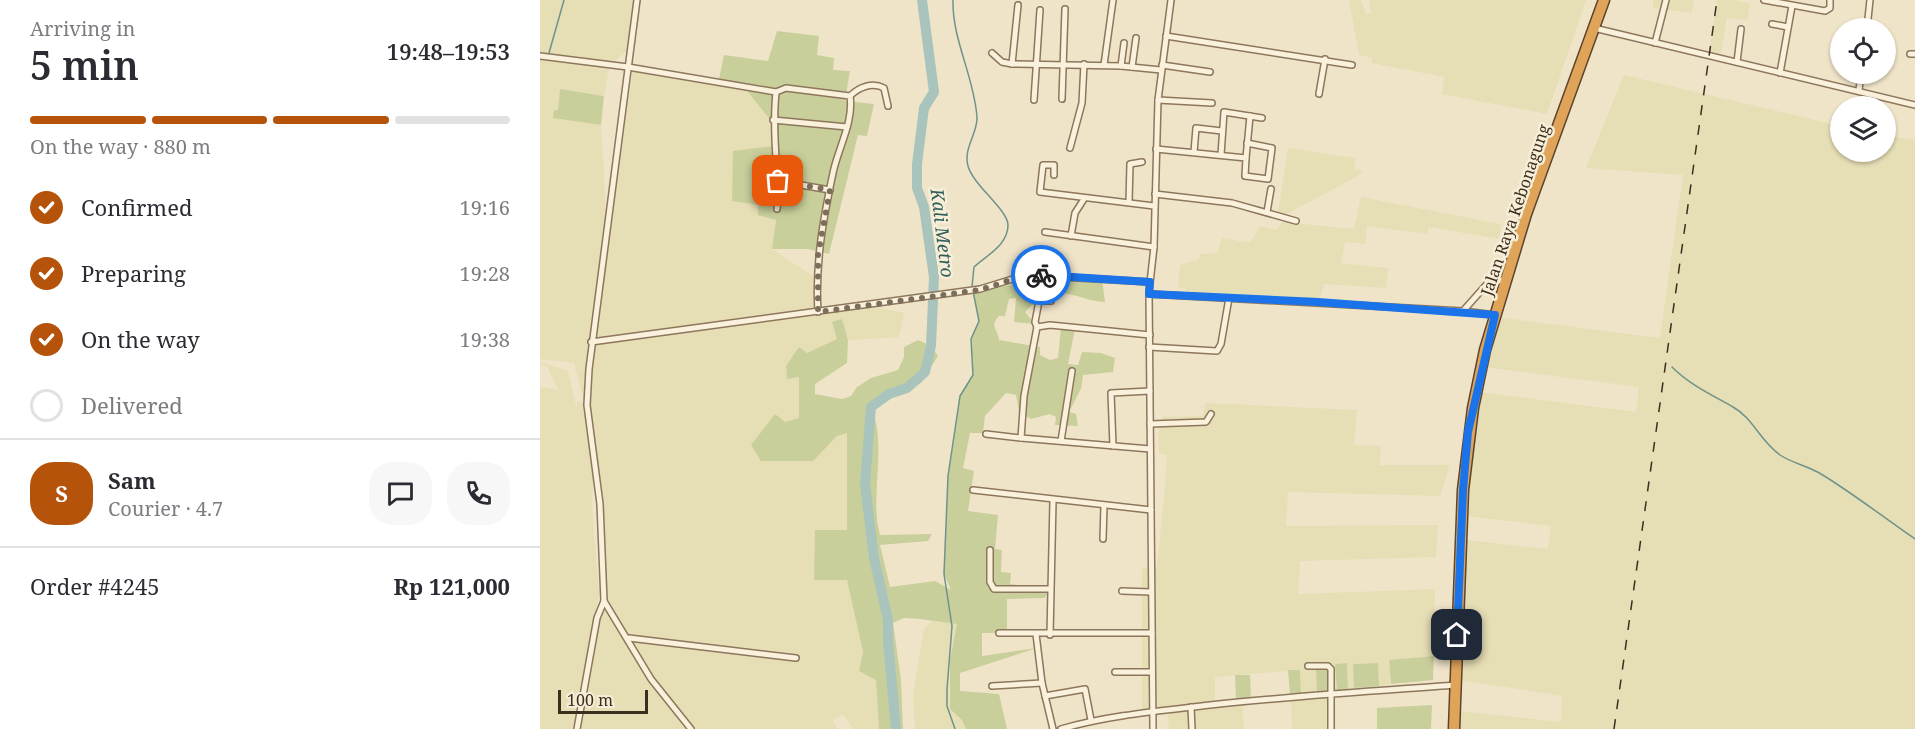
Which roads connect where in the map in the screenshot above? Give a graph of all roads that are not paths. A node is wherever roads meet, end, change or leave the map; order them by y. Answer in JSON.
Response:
{"nodes":[{"id":1,"x":637,"y":0,"type":"edge"},
{"id":2,"x":1113,"y":0,"type":"edge"},
{"id":3,"x":1171,"y":0,"type":"edge"},
{"id":4,"x":1604,"y":0,"type":"edge"},
{"id":5,"x":1666,"y":0,"type":"edge"},
{"id":6,"x":1764,"y":0,"type":"edge"},
{"id":7,"x":1830,"y":0,"type":"edge"},
{"id":8,"x":1870,"y":0,"type":"edge"},
{"id":9,"x":1018,"y":5,"type":"dead end"},
{"id":10,"x":1792,"y":6,"type":"junction"},
{"id":11,"x":1065,"y":9,"type":"dead end"},
{"id":12,"x":1040,"y":10,"type":"dead end"},
{"id":13,"x":1867,"y":18,"type":"edge"},
{"id":14,"x":1772,"y":24,"type":"dead end"},
{"id":15,"x":1788,"y":27,"type":"junction"},
{"id":16,"x":1594,"y":28,"type":"junction"},
{"id":17,"x":1741,"y":29,"type":"dead end"},
{"id":18,"x":1166,"y":36,"type":"junction"},
{"id":19,"x":1136,"y":38,"type":"dead end"},
{"id":20,"x":1124,"y":43,"type":"dead end"},
{"id":21,"x":1655,"y":43,"type":"junction"},
{"id":22,"x":993,"y":53,"type":"dead end"},
{"id":23,"x":540,"y":56,"type":"edge"},
{"id":24,"x":1325,"y":59,"type":"junction"},
{"id":25,"x":1737,"y":62,"type":"junction"},
{"id":26,"x":1012,"y":64,"type":"junction"},
{"id":27,"x":1063,"y":64,"type":"junction"},
{"id":28,"x":1084,"y":64,"type":"junction"},
{"id":29,"x":1037,"y":65,"type":"junction"},
{"id":30,"x":1104,"y":65,"type":"junction"},
{"id":31,"x":1352,"y":65,"type":"dead end"},
{"id":32,"x":1121,"y":66,"type":"junction"},
{"id":33,"x":628,"y":67,"type":"junction"},
{"id":34,"x":1132,"y":67,"type":"junction"},
{"id":35,"x":1162,"y":67,"type":"junction"},
{"id":36,"x":1210,"y":72,"type":"dead end"},
{"id":37,"x":1780,"y":73,"type":"junction"},
{"id":38,"x":1860,"y":84,"type":"edge"},
{"id":39,"x":1859,"y":90,"type":"junction"},
{"id":40,"x":776,"y":92,"type":"junction"},
{"id":41,"x":1319,"y":94,"type":"dead end"},
{"id":42,"x":850,"y":96,"type":"junction"},
{"id":43,"x":1062,"y":99,"type":"dead end"},
{"id":44,"x":1034,"y":100,"type":"dead end"},
{"id":45,"x":1158,"y":100,"type":"junction"},
{"id":46,"x":1212,"y":103,"type":"dead end"},
{"id":47,"x":1915,"y":105,"type":"edge"},
{"id":48,"x":888,"y":106,"type":"dead end"},
{"id":49,"x":1250,"y":116,"type":"junction"},
{"id":50,"x":1262,"y":118,"type":"dead end"},
{"id":51,"x":773,"y":120,"type":"junction"},
{"id":52,"x":847,"y":127,"type":"junction"},
{"id":53,"x":1222,"y":130,"type":"junction"},
{"id":54,"x":1247,"y":144,"type":"junction"},
{"id":55,"x":1070,"y":148,"type":"dead end"},
{"id":56,"x":1156,"y":149,"type":"junction"},
{"id":57,"x":1194,"y":152,"type":"junction"},
{"id":58,"x":1221,"y":155,"type":"junction"},
{"id":59,"x":1246,"y":158,"type":"junction"},
{"id":60,"x":1142,"y":162,"type":"dead end"},
{"id":61,"x":1054,"y":175,"type":"dead end"},
{"id":62,"x":780,"y":182,"type":"junction"},
{"id":63,"x":1271,"y":189,"type":"dead end"},
{"id":64,"x":830,"y":190,"type":"junction"},
{"id":65,"x":1155,"y":194,"type":"junction"},
{"id":66,"x":1084,"y":199,"type":"junction"},
{"id":67,"x":1129,"y":202,"type":"junction"},
{"id":68,"x":1154,"y":206,"type":"junction"},
{"id":69,"x":777,"y":209,"type":"dead end"},
{"id":70,"x":1267,"y":212,"type":"junction"},
{"id":71,"x":1296,"y":222,"type":"dead end"},
{"id":72,"x":1045,"y":232,"type":"dead end"},
{"id":73,"x":1071,"y":236,"type":"junction"},
{"id":74,"x":1154,"y":247,"type":"junction"},
{"id":75,"x":1506,"y":279,"type":"junction"},
{"id":76,"x":1150,"y":283,"type":"junction"},
{"id":77,"x":1149,"y":293,"type":"junction"},
{"id":78,"x":1229,"y":298,"type":"junction"},
{"id":79,"x":1051,"y":301,"type":"dead end"},
{"id":80,"x":1463,"y":311,"type":"junction"},
{"id":81,"x":818,"y":312,"type":"junction"},
{"id":82,"x":1495,"y":315,"type":"junction"},
{"id":83,"x":1037,"y":327,"type":"junction"},
{"id":84,"x":1149,"y":334,"type":"junction"},
{"id":85,"x":591,"y":342,"type":"junction"},
{"id":86,"x":1149,"y":348,"type":"junction"},
{"id":87,"x":1072,"y":371,"type":"dead end"},
{"id":88,"x":1150,"y":391,"type":"junction"},
{"id":89,"x":1211,"y":414,"type":"dead end"},
{"id":90,"x":1150,"y":424,"type":"junction"},
{"id":91,"x":986,"y":434,"type":"dead end"},
{"id":92,"x":1021,"y":438,"type":"junction"},
{"id":93,"x":1061,"y":441,"type":"junction"},
{"id":94,"x":1113,"y":446,"type":"junction"},
{"id":95,"x":1150,"y":449,"type":"junction"},
{"id":96,"x":974,"y":490,"type":"dead end"},
{"id":97,"x":1053,"y":501,"type":"junction"},
{"id":98,"x":1104,"y":506,"type":"junction"},
{"id":99,"x":1151,"y":510,"type":"junction"},
{"id":100,"x":1103,"y":539,"type":"dead end"},
{"id":101,"x":990,"y":550,"type":"dead end"},
{"id":102,"x":1049,"y":589,"type":"junction"},
{"id":103,"x":1122,"y":591,"type":"dead end"},
{"id":104,"x":1151,"y":592,"type":"junction"},
{"id":105,"x":604,"y":601,"type":"junction"},
{"id":106,"x":999,"y":633,"type":"dead end"},
{"id":107,"x":1152,"y":633,"type":"junction"},
{"id":108,"x":1036,"y":634,"type":"junction"},
{"id":109,"x":1050,"y":635,"type":"junction"},
{"id":110,"x":629,"y":638,"type":"junction"},
{"id":111,"x":796,"y":658,"type":"dead end"},
{"id":112,"x":1308,"y":666,"type":"dead end"},
{"id":113,"x":1115,"y":672,"type":"dead end"},
{"id":114,"x":1151,"y":672,"type":"junction"},
{"id":115,"x":1042,"y":683,"type":"junction"},
{"id":116,"x":1456,"y":685,"type":"junction"},
{"id":117,"x":992,"y":686,"type":"dead end"},
{"id":118,"x":1331,"y":693,"type":"junction"},
{"id":119,"x":1045,"y":696,"type":"junction"},
{"id":120,"x":1191,"y":707,"type":"junction"},
{"id":121,"x":1152,"y":711,"type":"junction"},
{"id":122,"x":1091,"y":720,"type":"junction"},
{"id":123,"x":577,"y":729,"type":"edge"},
{"id":124,"x":691,"y":729,"type":"edge"},
{"id":125,"x":1053,"y":729,"type":"edge"},
{"id":126,"x":1061,"y":729,"type":"edge"},
{"id":127,"x":1153,"y":729,"type":"edge"},
{"id":128,"x":1192,"y":729,"type":"edge"},
{"id":129,"x":1331,"y":729,"type":"edge"},
{"id":130,"x":1454,"y":729,"type":"edge"}],
"edges":[{"from":1,"to":33,"type":"street"},
{"from":2,"to":30,"type":"street"},
{"from":3,"to":18,"type":"street"},
{"from":4,"to":16,"type":"highway","name":"Jalan Raya Kebonagung"},
{"from":5,"to":21,"type":"street"},
{"from":6,"to":10,"type":"street"},
{"from":7,"to":10,"type":"street"},
{"from":8,"to":13,"type":"street"},
{"from":9,"to":26,"type":"street"},
{"from":10,"to":15,"type":"street"},
{"from":11,"to":27,"type":"street"},
{"from":12,"to":29,"type":"street"},
{"from":14,"to":15,"type":"street"},
{"from":15,"to":37,"type":"street"},
{"from":16,"to":21,"type":"street"},
{"from":16,"to":75,"type":"highway","name":"Jalan Raya Kebonagung"},
{"from":17,"to":25,"type":"street"},
{"from":18,"to":24,"type":"street"},
{"from":18,"to":35,"type":"street"},
{"from":19,"to":34,"type":"street"},
{"from":20,"to":32,"type":"street"},
{"from":21,"to":25,"type":"street"},
{"from":22,"to":26,"type":"street"},
{"from":23,"to":33,"type":"street"},
{"from":24,"to":31,"type":"street"},
{"from":24,"to":41,"type":"street"},
{"from":25,"to":37,"type":"street"},
{"from":26,"to":29,"type":"street"},
{"from":27,"to":28,"type":"street"},
{"from":27,"to":29,"type":"street"},
{"from":27,"to":43,"type":"street"},
{"from":28,"to":30,"type":"street"},
{"from":28,"to":55,"type":"street"},
{"from":29,"to":44,"type":"street"},
{"from":30,"to":32,"type":"street"},
{"from":32,"to":34,"type":"street"},
{"from":33,"to":40,"type":"street"},
{"from":33,"to":85,"type":"street"},
{"from":34,"to":35,"type":"street"},
{"from":35,"to":36,"type":"street"},
{"from":35,"to":45,"type":"street"},
{"from":37,"to":39,"type":"street"},
{"from":38,"to":39,"type":"street"},
{"from":39,"to":47,"type":"street"},
{"from":40,"to":42,"type":"street"},
{"from":40,"to":51,"type":"street"},
{"from":42,"to":48,"type":"street"},
{"from":42,"to":52,"type":"street"},
{"from":45,"to":46,"type":"street"},
{"from":45,"to":56,"type":"street"},
{"from":49,"to":50,"type":"street"},
{"from":49,"to":53,"type":"street"},
{"from":49,"to":54,"type":"street"},
{"from":51,"to":52,"type":"street"},
{"from":51,"to":62,"type":"street"},
{"from":52,"to":64,"type":"street"},
{"from":53,"to":57,"type":"street"},
{"from":53,"to":58,"type":"street"},
{"from":54,"to":59,"type":"street"},
{"from":54,"to":59,"type":"street"},
{"from":56,"to":57,"type":"street"},
{"from":56,"to":65,"type":"street"},
{"from":57,"to":58,"type":"street"},
{"from":58,"to":59,"type":"street"},
{"from":60,"to":67,"type":"street"},
{"from":61,"to":66,"type":"street"},
{"from":62,"to":64,"type":"street"},
{"from":62,"to":69,"type":"street"},
{"from":63,"to":70,"type":"street"},
{"from":64,"to":81,"type":"street"},
{"from":65,"to":68,"type":"street"},
{"from":65,"to":70,"type":"street"},
{"from":66,"to":67,"type":"street"},
{"from":66,"to":73,"type":"street"},
{"from":67,"to":68,"type":"street"},
{"from":68,"to":74,"type":"street"},
{"from":70,"to":71,"type":"street"},
{"from":72,"to":73,"type":"street"},
{"from":73,"to":74,"type":"street"},
{"from":74,"to":76,"type":"street"},
{"from":75,"to":80,"type":"street"},
{"from":75,"to":82,"type":"highway","name":"Jalan Raya Kebonagung"},
{"from":76,"to":77,"type":"street"},
{"from":76,"to":81,"type":"street"},
{"from":77,"to":78,"type":"street"},
{"from":77,"to":84,"type":"street"},
{"from":78,"to":80,"type":"street"},
{"from":78,"to":86,"type":"street"},
{"from":79,"to":83,"type":"street"},
{"from":80,"to":82,"type":"street"},
{"from":81,"to":85,"type":"street"},
{"from":82,"to":116,"type":"highway","name":"Jalan Raya Kebonagung"},
{"from":83,"to":84,"type":"street"},
{"from":83,"to":92,"type":"street"},
{"from":84,"to":86,"type":"street"},
{"from":85,"to":105,"type":"street"},
{"from":86,"to":88,"type":"street"},
{"from":87,"to":93,"type":"street"},
{"from":88,"to":90,"type":"street"},
{"from":88,"to":94,"type":"street"},
{"from":89,"to":90,"type":"street"},
{"from":90,"to":95,"type":"street"},
{"from":91,"to":92,"type":"street"},
{"from":92,"to":93,"type":"street"},
{"from":93,"to":94,"type":"street"},
{"from":94,"to":95,"type":"street"},
{"from":95,"to":99,"type":"street"},
{"from":96,"to":97,"type":"street"},
{"from":97,"to":98,"type":"street"},
{"from":97,"to":102,"type":"street"},
{"from":98,"to":99,"type":"street"},
{"from":98,"to":100,"type":"street"},
{"from":99,"to":104,"type":"street"},
{"from":101,"to":102,"type":"street"},
{"from":102,"to":109,"type":"street"},
{"from":103,"to":104,"type":"street"},
{"from":104,"to":107,"type":"street"},
{"from":105,"to":110,"type":"street"},
{"from":105,"to":123,"type":"street"},
{"from":106,"to":108,"type":"street"},
{"from":107,"to":109,"type":"street"},
{"from":107,"to":114,"type":"street"},
{"from":108,"to":109,"type":"street"},
{"from":108,"to":115,"type":"street"},
{"from":110,"to":111,"type":"street"},
{"from":110,"to":124,"type":"street"},
{"from":112,"to":118,"type":"street"},
{"from":113,"to":114,"type":"street"},
{"from":114,"to":121,"type":"street"},
{"from":115,"to":117,"type":"street"},
{"from":115,"to":119,"type":"street"},
{"from":116,"to":118,"type":"street"},
{"from":116,"to":130,"type":"highway","name":"Jalan Raya Kebonagung"},
{"from":118,"to":120,"type":"street"},
{"from":118,"to":129,"type":"street"},
{"from":119,"to":122,"type":"street"},
{"from":119,"to":125,"type":"street"},
{"from":120,"to":121,"type":"street"},
{"from":120,"to":128,"type":"street"},
{"from":121,"to":122,"type":"street"},
{"from":121,"to":127,"type":"street"},
{"from":122,"to":126,"type":"street"}]}
